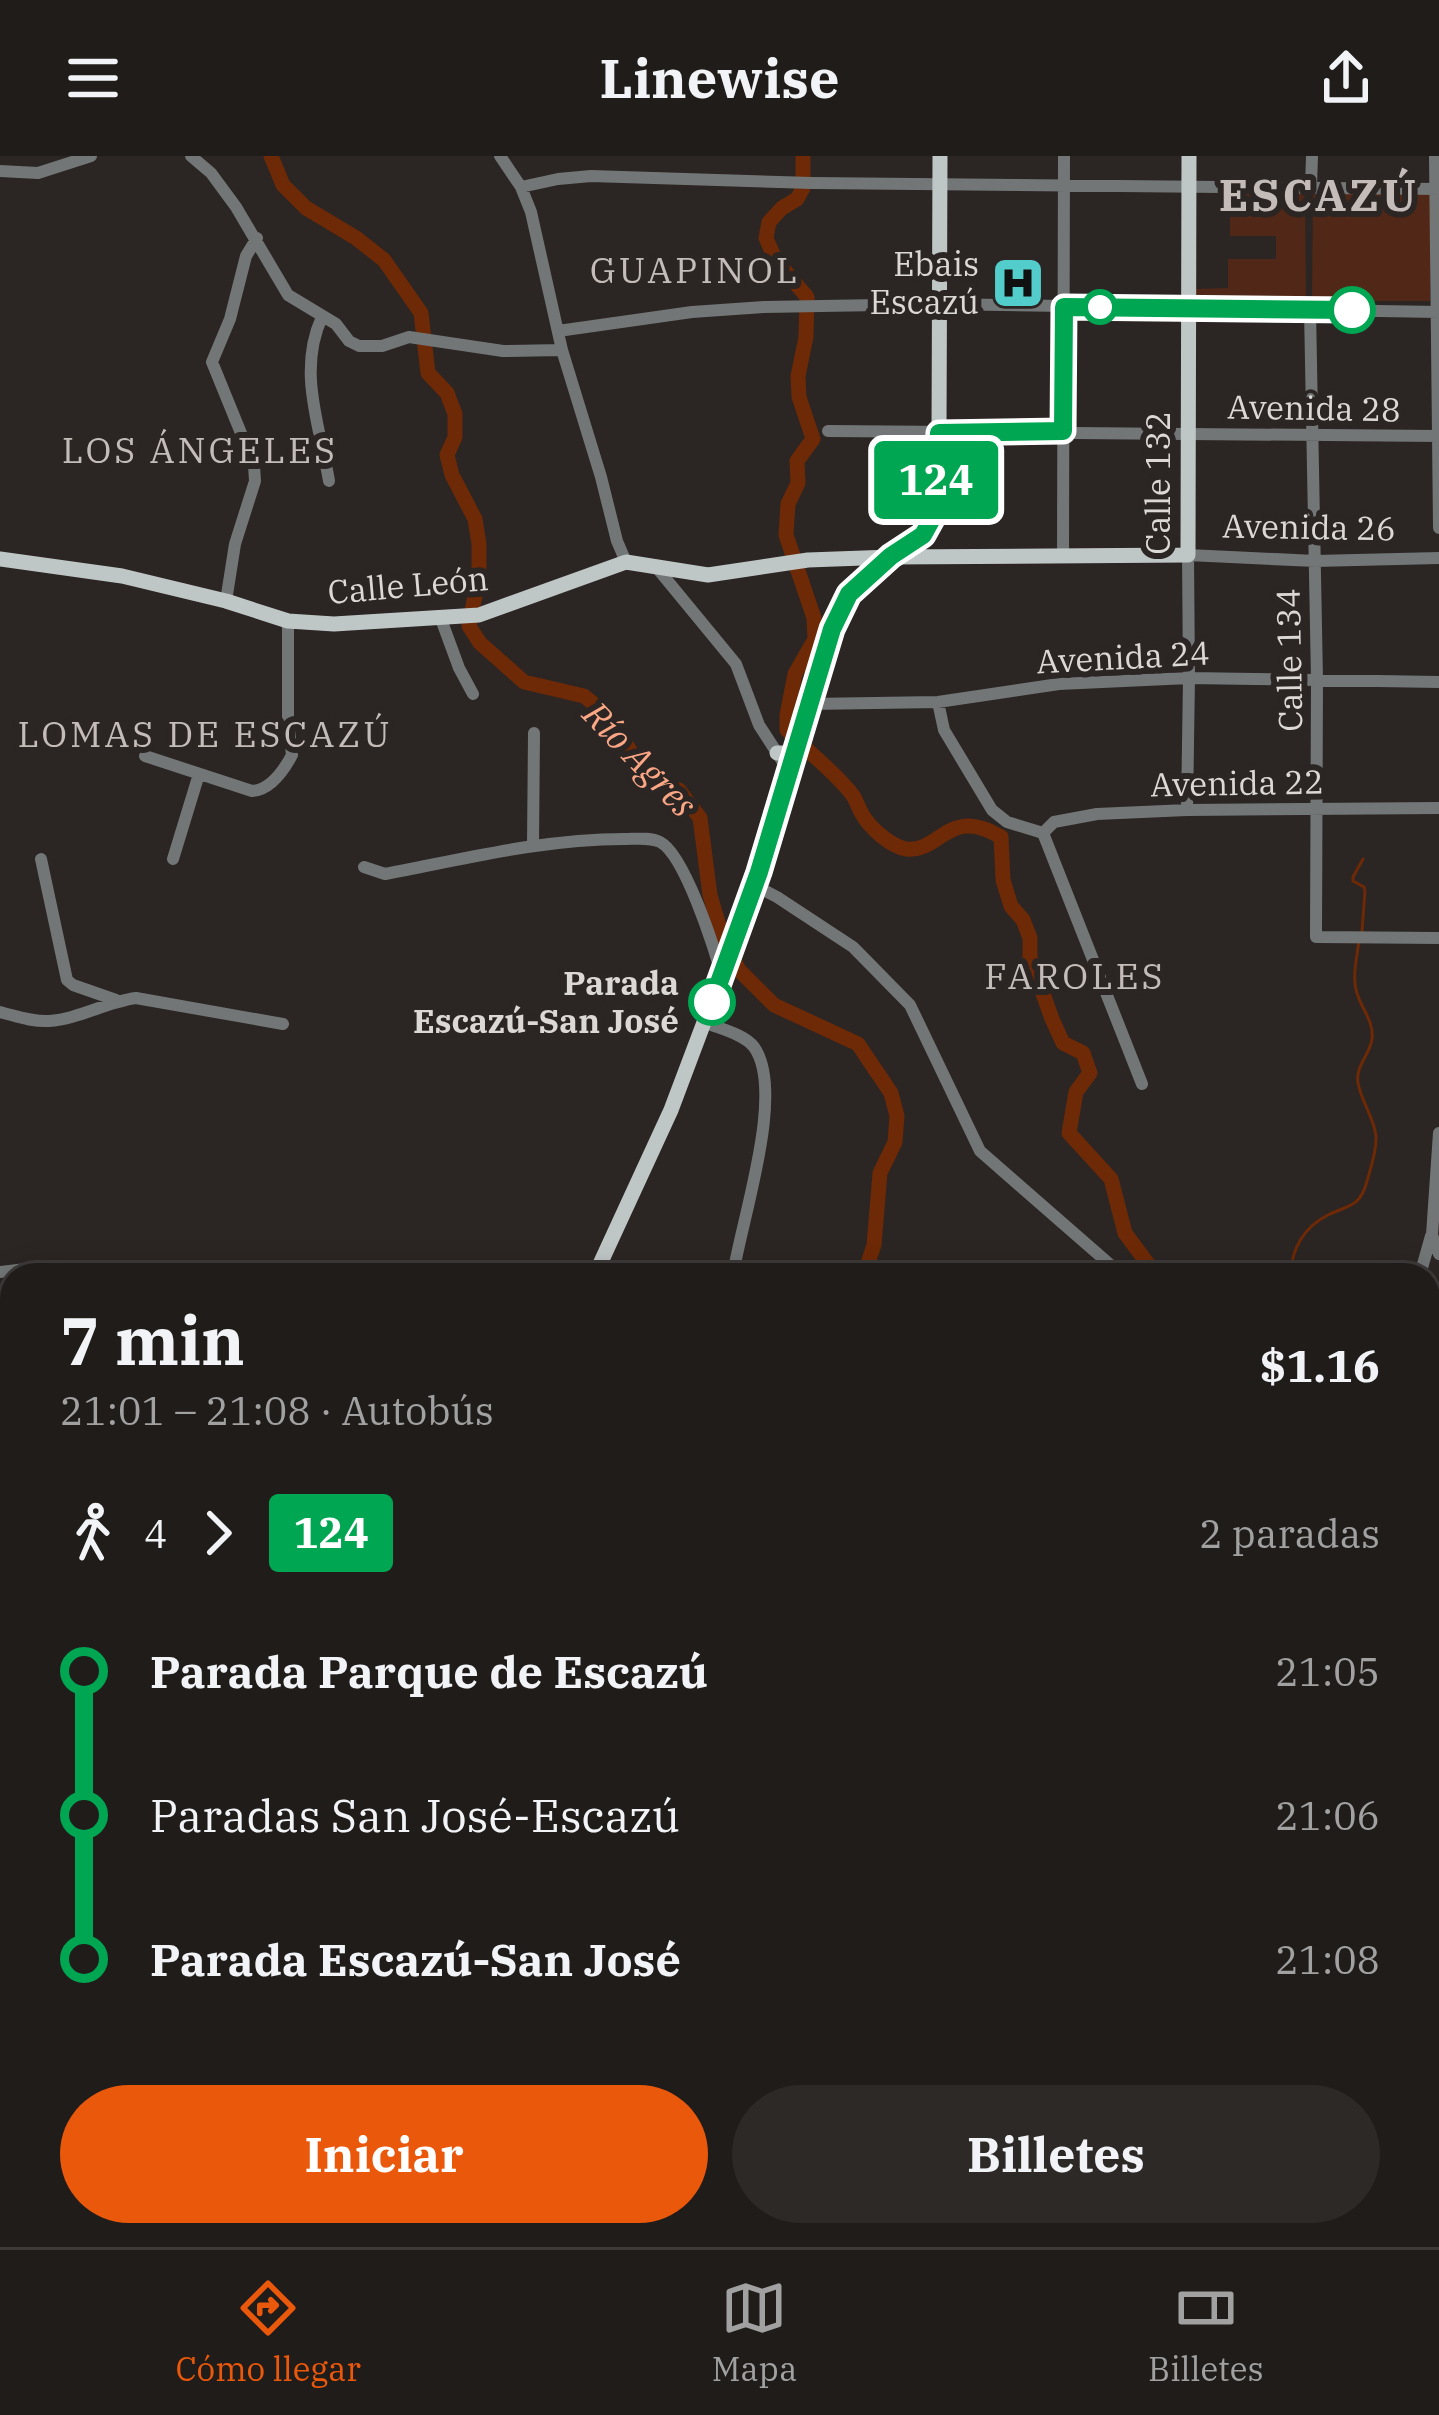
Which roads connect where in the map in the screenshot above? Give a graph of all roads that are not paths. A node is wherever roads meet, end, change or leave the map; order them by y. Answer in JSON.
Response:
{"nodes":[{"id":1,"x":91,"y":156,"type":"edge"},
{"id":2,"x":191,"y":156,"type":"edge"},
{"id":3,"x":500,"y":156,"type":"edge"},
{"id":4,"x":940,"y":156,"type":"edge"},
{"id":5,"x":1064,"y":156,"type":"edge"},
{"id":6,"x":1189,"y":156,"type":"edge"},
{"id":7,"x":1312,"y":156,"type":"edge"},
{"id":8,"x":1436,"y":156,"type":"edge"},
{"id":9,"x":0,"y":171,"type":"edge"},
{"id":10,"x":939,"y":184,"type":"junction"},
{"id":11,"x":1064,"y":185,"type":"junction"},
{"id":12,"x":521,"y":187,"type":"junction"},
{"id":13,"x":1189,"y":187,"type":"junction"},
{"id":14,"x":1311,"y":187,"type":"junction"},
{"id":15,"x":1437,"y":189,"type":"edge"},
{"id":16,"x":257,"y":238,"type":"junction"},
{"id":17,"x":938,"y":304,"type":"junction"},
{"id":18,"x":1064,"y":307,"type":"junction"},
{"id":19,"x":1188,"y":308,"type":"junction"},
{"id":20,"x":1310,"y":310,"type":"junction"},
{"id":21,"x":1438,"y":312,"type":"edge"},
{"id":22,"x":322,"y":317,"type":"junction"},
{"id":23,"x":558,"y":331,"type":"junction"},
{"id":24,"x":562,"y":350,"type":"junction"},
{"id":25,"x":828,"y":431,"type":"dead end"},
{"id":26,"x":1063,"y":431,"type":"junction"},
{"id":27,"x":939,"y":433,"type":"junction"},
{"id":28,"x":1186,"y":434,"type":"junction"},
{"id":29,"x":1312,"y":436,"type":"junction"},
{"id":30,"x":1439,"y":436,"type":"edge"},
{"id":31,"x":329,"y":481,"type":"dead end"},
{"id":32,"x":1439,"y":528,"type":"edge"},
{"id":33,"x":923,"y":535,"type":"junction"},
{"id":34,"x":1063,"y":555,"type":"junction"},
{"id":35,"x":1188,"y":555,"type":"junction"},
{"id":36,"x":891,"y":556,"type":"junction"},
{"id":37,"x":932,"y":557,"type":"junction"},
{"id":38,"x":1439,"y":558,"type":"edge"},
{"id":39,"x":0,"y":559,"type":"edge"},
{"id":40,"x":1315,"y":561,"type":"junction"},
{"id":41,"x":626,"y":562,"type":"junction"},
{"id":42,"x":868,"y":566,"type":"junction"},
{"id":43,"x":657,"y":568,"type":"junction"},
{"id":44,"x":226,"y":601,"type":"junction"},
{"id":45,"x":441,"y":619,"type":"junction"},
{"id":46,"x":288,"y":621,"type":"junction"},
{"id":47,"x":1190,"y":678,"type":"junction"},
{"id":48,"x":1317,"y":680,"type":"junction"},
{"id":49,"x":1439,"y":682,"type":"edge"},
{"id":50,"x":473,"y":694,"type":"dead end"},
{"id":51,"x":938,"y":702,"type":"junction"},
{"id":52,"x":810,"y":704,"type":"junction"},
{"id":53,"x":534,"y":733,"type":"dead end"},
{"id":54,"x":798,"y":746,"type":"junction"},
{"id":55,"x":777,"y":753,"type":"junction"},
{"id":56,"x":145,"y":756,"type":"dead end"},
{"id":57,"x":790,"y":773,"type":"junction"},
{"id":58,"x":199,"y":775,"type":"junction"},
{"id":59,"x":1316,"y":808,"type":"junction"},
{"id":60,"x":1439,"y":808,"type":"edge"},
{"id":61,"x":1187,"y":810,"type":"junction"},
{"id":62,"x":1043,"y":833,"type":"junction"},
{"id":63,"x":533,"y":846,"type":"junction"},
{"id":64,"x":41,"y":859,"type":"dead end"},
{"id":65,"x":173,"y":859,"type":"dead end"},
{"id":66,"x":364,"y":867,"type":"dead end"},
{"id":67,"x":754,"y":885,"type":"junction"},
{"id":68,"x":1439,"y":938,"type":"edge"},
{"id":69,"x":724,"y":970,"type":"junction"},
{"id":70,"x":116,"y":1000,"type":"junction"},
{"id":71,"x":0,"y":1012,"type":"edge"},
{"id":72,"x":704,"y":1022,"type":"junction"},
{"id":73,"x":283,"y":1024,"type":"dead end"},
{"id":74,"x":1142,"y":1084,"type":"dead end"},
{"id":75,"x":1439,"y":1133,"type":"edge"},
{"id":76,"x":1436,"y":1234,"type":"edge"},
{"id":77,"x":1439,"y":1254,"type":"edge"},
{"id":78,"x":600,"y":1263,"type":"edge"},
{"id":79,"x":735,"y":1263,"type":"edge"},
{"id":80,"x":1108,"y":1263,"type":"edge"},
{"id":81,"x":1425,"y":1263,"type":"edge"}],
"edges":[{"from":1,"to":9,"type":"street"},
{"from":2,"to":16,"type":"street"},
{"from":3,"to":12,"type":"street"},
{"from":4,"to":10,"type":"main road"},
{"from":5,"to":11,"type":"street"},
{"from":6,"to":13,"type":"main road","name":"Calle 132"},
{"from":7,"to":14,"type":"street"},
{"from":8,"to":15,"type":"street"},
{"from":10,"to":11,"type":"street"},
{"from":10,"to":12,"type":"street"},
{"from":10,"to":17,"type":"main road"},
{"from":11,"to":13,"type":"street"},
{"from":11,"to":18,"type":"street"},
{"from":12,"to":23,"type":"street"},
{"from":13,"to":14,"type":"street"},
{"from":13,"to":19,"type":"main road","name":"Calle 132"},
{"from":14,"to":15,"type":"street"},
{"from":15,"to":21,"type":"street"},
{"from":16,"to":22,"type":"street"},
{"from":16,"to":44,"type":"street"},
{"from":17,"to":18,"type":"street"},
{"from":17,"to":23,"type":"street"},
{"from":17,"to":27,"type":"main road"},
{"from":18,"to":19,"type":"street"},
{"from":18,"to":26,"type":"street"},
{"from":19,"to":20,"type":"street"},
{"from":19,"to":28,"type":"main road","name":"Calle 132"},
{"from":20,"to":21,"type":"street"},
{"from":20,"to":29,"type":"street","name":"Calle 134"},
{"from":21,"to":30,"type":"street"},
{"from":22,"to":24,"type":"street"},
{"from":22,"to":31,"type":"street"},
{"from":23,"to":24,"type":"street"},
{"from":24,"to":41,"type":"street"},
{"from":25,"to":27,"type":"street","name":"Avenida 28"},
{"from":26,"to":27,"type":"street","name":"Avenida 28"},
{"from":26,"to":28,"type":"street","name":"Avenida 28"},
{"from":26,"to":34,"type":"street"},
{"from":27,"to":33,"type":"main road"},
{"from":28,"to":29,"type":"street","name":"Avenida 28"},
{"from":28,"to":35,"type":"main road","name":"Calle 132"},
{"from":29,"to":30,"type":"street","name":"Avenida 28"},
{"from":29,"to":40,"type":"street","name":"Calle 134"},
{"from":30,"to":32,"type":"street"},
{"from":33,"to":36,"type":"main road"},
{"from":33,"to":37,"type":"main road"},
{"from":34,"to":35,"type":"main road","name":"Avenida 26"},
{"from":34,"to":37,"type":"main road","name":"Avenida 26"},
{"from":35,"to":40,"type":"street","name":"Avenida 26"},
{"from":35,"to":47,"type":"street","name":"Calle 132"},
{"from":36,"to":37,"type":"main road","name":"Avenida 26"},
{"from":36,"to":42,"type":"main road"},
{"from":38,"to":40,"type":"street","name":"Avenida 26"},
{"from":39,"to":44,"type":"main road","name":"Calle León"},
{"from":40,"to":48,"type":"street","name":"Calle 134"},
{"from":41,"to":43,"type":"main road"},
{"from":41,"to":45,"type":"main road","name":"Calle León"},
{"from":42,"to":43,"type":"main road"},
{"from":42,"to":52,"type":"main road"},
{"from":43,"to":55,"type":"street"},
{"from":44,"to":46,"type":"main road","name":"Calle León"},
{"from":45,"to":46,"type":"main road","name":"Calle León"},
{"from":45,"to":50,"type":"street"},
{"from":46,"to":58,"type":"street"},
{"from":47,"to":48,"type":"street","name":"Avenida 24"},
{"from":47,"to":51,"type":"street","name":"Avenida 24"},
{"from":47,"to":61,"type":"street","name":"Calle 132"},
{"from":48,"to":49,"type":"street","name":"Avenida 24"},
{"from":48,"to":59,"type":"street","name":"Calle 134"},
{"from":51,"to":52,"type":"street","name":"Avenida 24"},
{"from":51,"to":62,"type":"street"},
{"from":52,"to":54,"type":"main road"},
{"from":53,"to":63,"type":"street"},
{"from":54,"to":55,"type":"main road"},
{"from":54,"to":57,"type":"main road"},
{"from":55,"to":57,"type":"street"},
{"from":56,"to":58,"type":"street"},
{"from":57,"to":67,"type":"main road"},
{"from":58,"to":65,"type":"street"},
{"from":59,"to":60,"type":"street","name":"Avenida 22"},
{"from":59,"to":61,"type":"street","name":"Avenida 22"},
{"from":59,"to":68,"type":"street","name":"Calle 134"},
{"from":61,"to":62,"type":"street","name":"Avenida 22"},
{"from":62,"to":74,"type":"street"},
{"from":63,"to":66,"type":"street"},
{"from":63,"to":69,"type":"street"},
{"from":64,"to":70,"type":"street"},
{"from":67,"to":69,"type":"main road"},
{"from":67,"to":80,"type":"street"},
{"from":69,"to":72,"type":"main road"},
{"from":70,"to":71,"type":"street"},
{"from":70,"to":73,"type":"street"},
{"from":72,"to":78,"type":"main road"},
{"from":72,"to":79,"type":"street"},
{"from":75,"to":76,"type":"street"},
{"from":76,"to":77,"type":"street"},
{"from":76,"to":81,"type":"street"}]}
